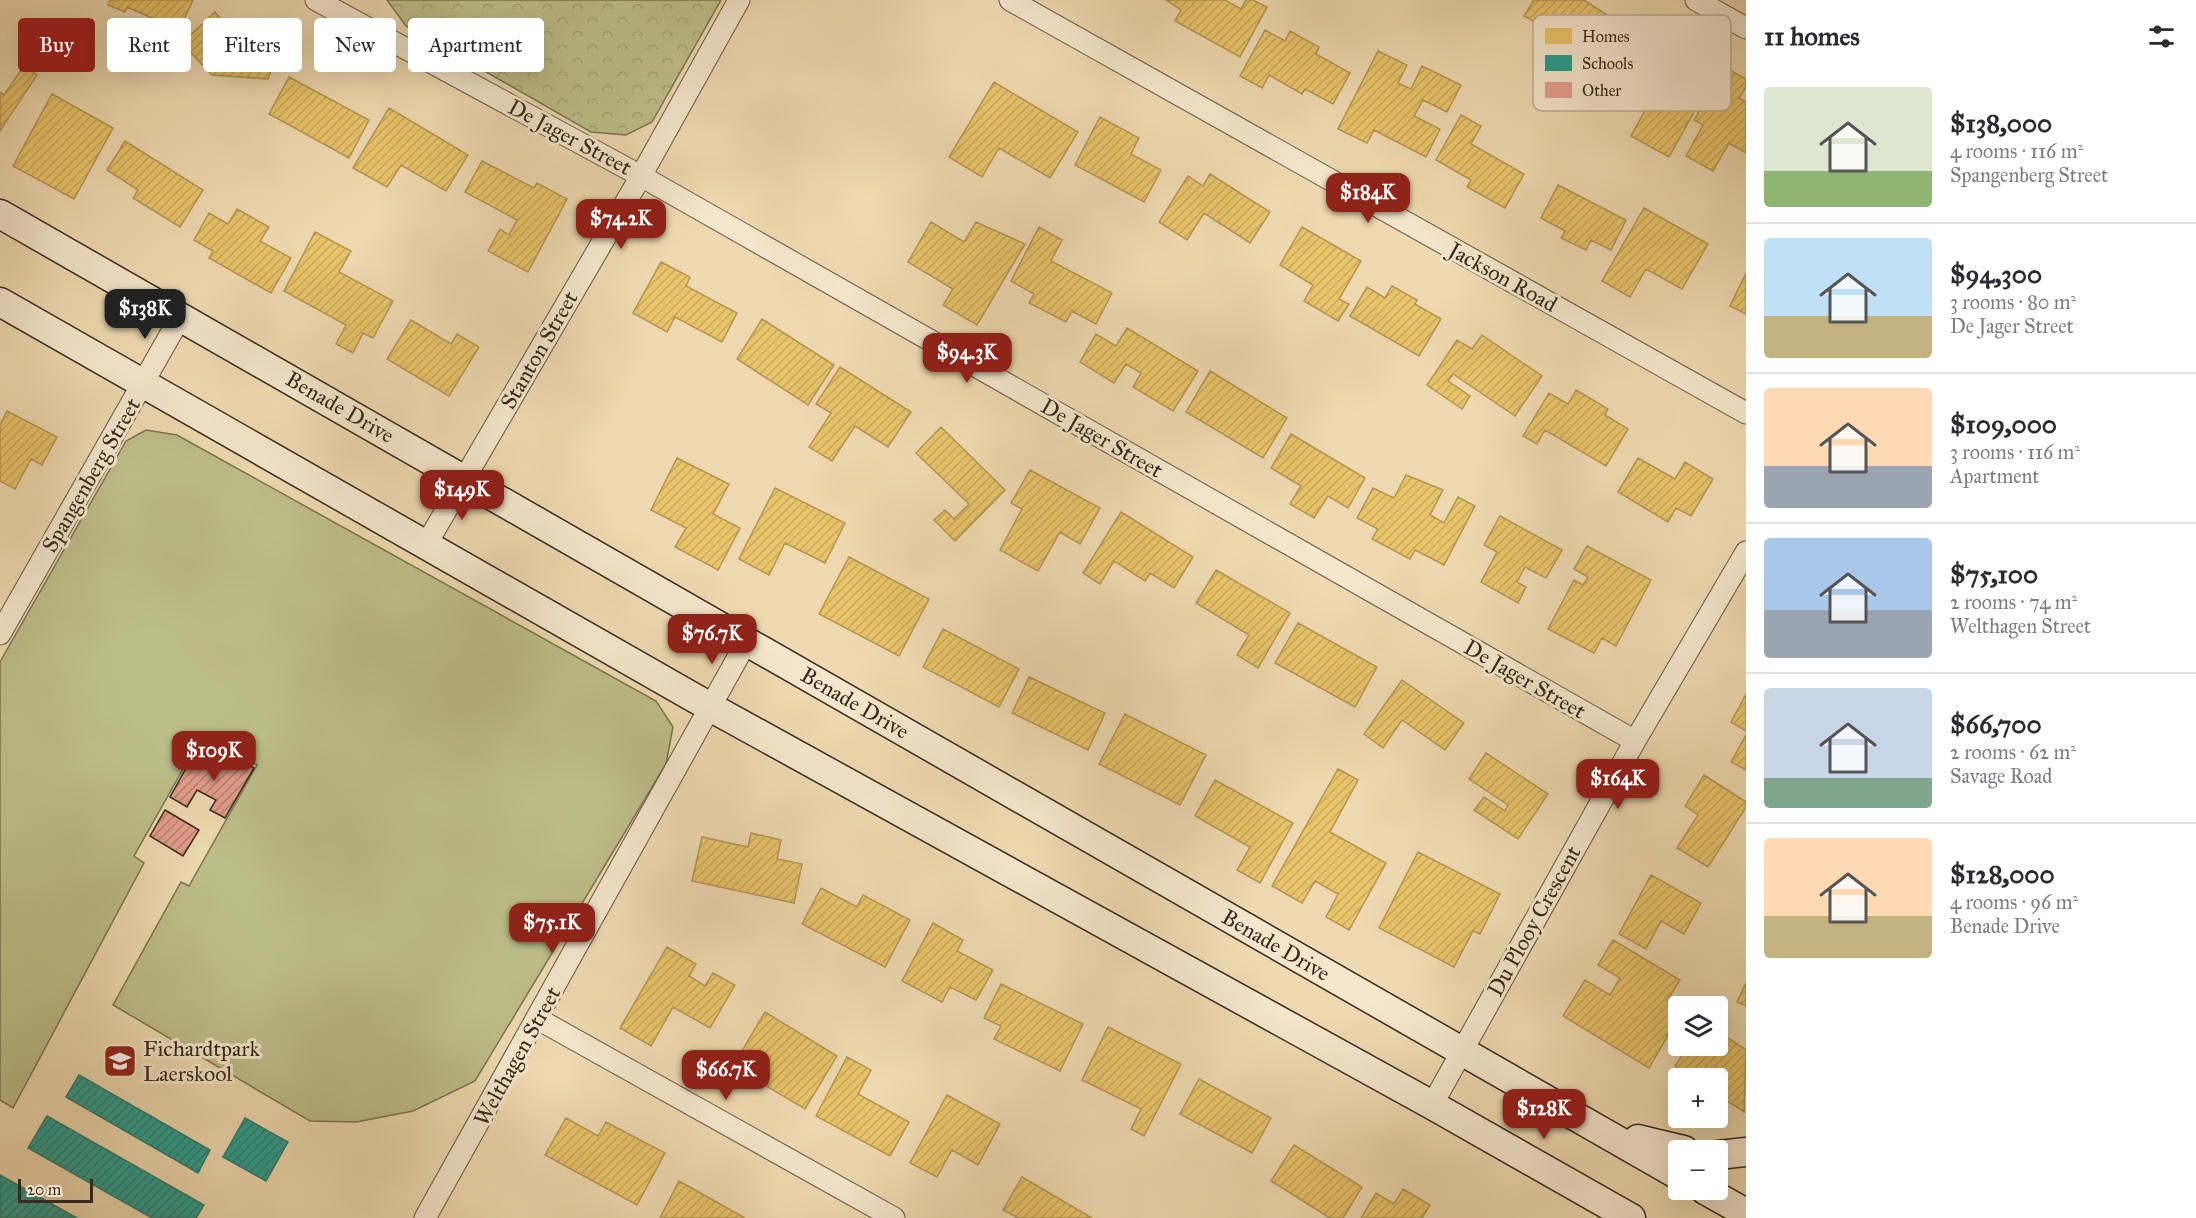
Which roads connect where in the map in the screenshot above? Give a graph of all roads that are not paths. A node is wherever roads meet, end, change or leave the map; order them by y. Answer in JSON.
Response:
{"nodes":[{"id":1,"x":316,"y":0,"type":"edge"},
{"id":2,"x":739,"y":0,"type":"edge"},
{"id":3,"x":1010,"y":0,"type":"edge"},
{"id":4,"x":1696,"y":0,"type":"edge"},
{"id":5,"x":341,"y":6,"type":"edge"},
{"id":6,"x":1723,"y":15,"type":"edge"},
{"id":7,"x":1731,"y":20,"type":"edge"},
{"id":8,"x":1746,"y":28,"type":"edge"},
{"id":9,"x":641,"y":176,"type":"junction"},
{"id":10,"x":0,"y":214,"type":"edge"},
{"id":11,"x":0,"y":302,"type":"edge"},
{"id":12,"x":181,"y":316,"type":"junction"},
{"id":13,"x":143,"y":383,"type":"junction"},
{"id":14,"x":1746,"y":413,"type":"edge"},
{"id":15,"x":465,"y":479,"type":"junction"},
{"id":16,"x":427,"y":543,"type":"junction"},
{"id":17,"x":1746,"y":552,"type":"edge"},
{"id":18,"x":0,"y":634,"type":"edge"},
{"id":19,"x":747,"y":640,"type":"junction"},
{"id":20,"x":712,"y":708,"type":"junction"},
{"id":21,"x":1635,"y":741,"type":"junction"},
{"id":22,"x":538,"y":1019,"type":"junction"},
{"id":23,"x":1461,"y":1051,"type":"junction"},
{"id":24,"x":1432,"y":1105,"type":"junction"},
{"id":25,"x":1582,"y":1120,"type":"junction"},
{"id":26,"x":1668,"y":1146,"type":"edge"},
{"id":27,"x":1746,"y":1152,"type":"edge"},
{"id":28,"x":1728,"y":1154,"type":"edge"},
{"id":29,"x":1534,"y":1161,"type":"junction"},
{"id":30,"x":1668,"y":1169,"type":"edge"},
{"id":31,"x":1723,"y":1200,"type":"edge"},
{"id":32,"x":1746,"y":1213,"type":"edge"},
{"id":33,"x":425,"y":1218,"type":"edge"},
{"id":34,"x":894,"y":1218,"type":"edge"},
{"id":35,"x":1605,"y":1218,"type":"edge"},
{"id":36,"x":1631,"y":1218,"type":"edge"}],
"edges":[{"from":1,"to":5,"type":"street","name":"De Jager Street"},
{"from":2,"to":9,"type":"street","name":"Stanton Street"},
{"from":3,"to":14,"type":"street","name":"Jackson Road"},
{"from":4,"to":6,"type":"street"},
{"from":5,"to":9,"type":"street","name":"De Jager Street"},
{"from":7,"to":8,"type":"street"},
{"from":9,"to":15,"type":"street","name":"Stanton Street"},
{"from":9,"to":21,"type":"street","name":"De Jager Street"},
{"from":10,"to":12,"type":"street","name":"Benade Drive"},
{"from":11,"to":13,"type":"street"},
{"from":12,"to":13,"type":"street","name":"Spangenberg Street"},
{"from":12,"to":15,"type":"street","name":"Benade Drive"},
{"from":13,"to":16,"type":"street"},
{"from":13,"to":18,"type":"street","name":"Spangenberg Street"},
{"from":15,"to":16,"type":"street","name":"Stanton Street"},
{"from":15,"to":19,"type":"street","name":"Benade Drive"},
{"from":16,"to":20,"type":"street"},
{"from":17,"to":21,"type":"street","name":"Du Plooy Crescent"},
{"from":19,"to":20,"type":"street","name":"Welthagen Street"},
{"from":19,"to":23,"type":"street","name":"Benade Drive"},
{"from":20,"to":22,"type":"street","name":"Welthagen Street"},
{"from":20,"to":24,"type":"street"},
{"from":21,"to":23,"type":"street","name":"Du Plooy Crescent"},
{"from":22,"to":33,"type":"street","name":"Welthagen Street"},
{"from":22,"to":34,"type":"street"},
{"from":23,"to":24,"type":"street","name":"Du Plooy Crescent"},
{"from":23,"to":25,"type":"street","name":"Benade Drive"},
{"from":24,"to":29,"type":"street"},
{"from":25,"to":26,"type":"street"},
{"from":25,"to":30,"type":"street","name":"Benade Drive"},
{"from":27,"to":28,"type":"street"},
{"from":29,"to":35,"type":"street"},
{"from":29,"to":36,"type":"street"},
{"from":31,"to":32,"type":"street"}]}
